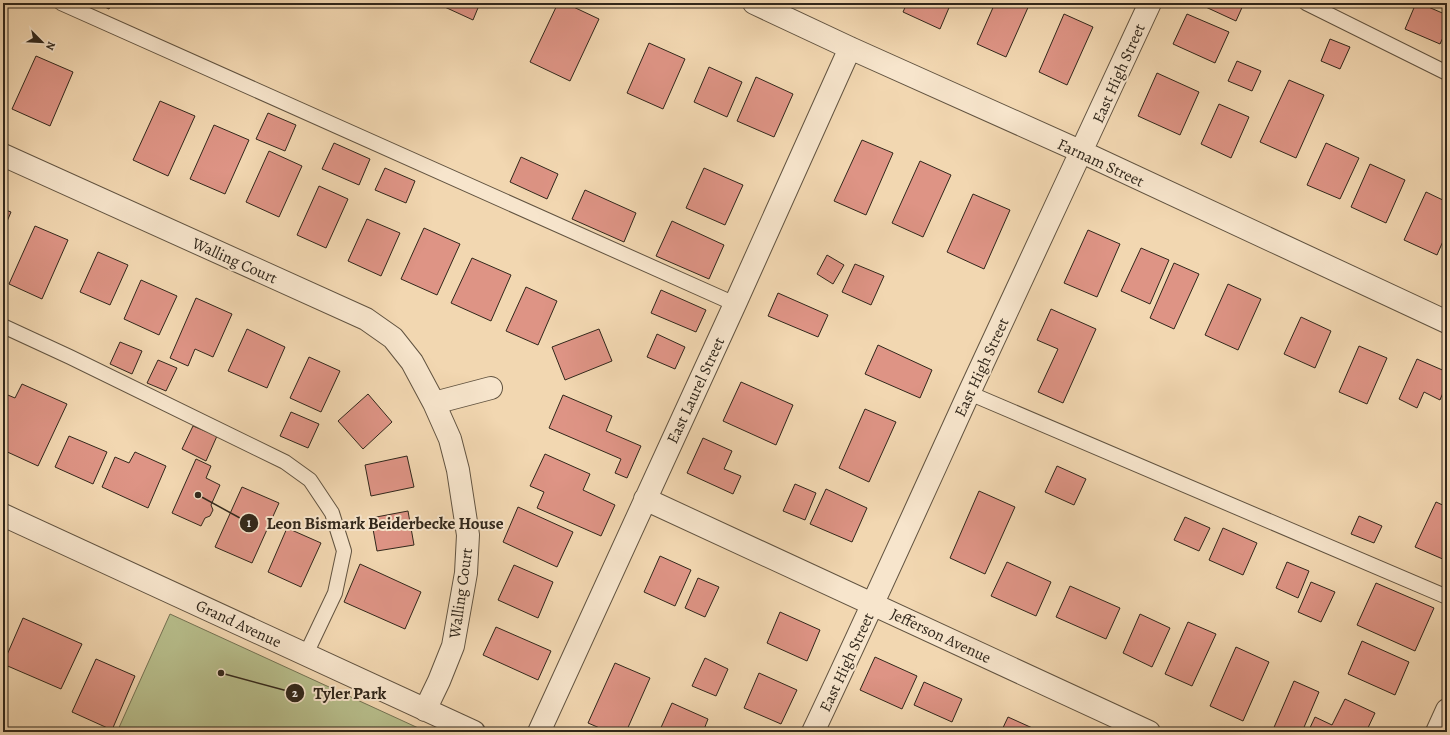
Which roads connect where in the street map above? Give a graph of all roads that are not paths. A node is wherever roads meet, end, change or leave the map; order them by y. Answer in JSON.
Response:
{"nodes":[{"id":1,"x":61,"y":3,"type":"edge"},
{"id":2,"x":754,"y":3,"type":"edge"},
{"id":3,"x":1150,"y":3,"type":"edge"},
{"id":4,"x":1306,"y":3,"type":"edge"},
{"id":5,"x":850,"y":48,"type":"junction"},
{"id":6,"x":1447,"y":73,"type":"edge"},
{"id":7,"x":1082,"y":152,"type":"junction"},
{"id":8,"x":3,"y":155,"type":"edge"},
{"id":9,"x":735,"y":304,"type":"junction"},
{"id":10,"x":1447,"y":322,"type":"edge"},
{"id":11,"x":3,"y":326,"type":"edge"},
{"id":12,"x":491,"y":388,"type":"dead end"},
{"id":13,"x":969,"y":393,"type":"junction"},
{"id":14,"x":434,"y":403,"type":"junction"},
{"id":15,"x":645,"y":499,"type":"junction"},
{"id":16,"x":3,"y":515,"type":"edge"},
{"id":17,"x":1447,"y":597,"type":"edge"},
{"id":18,"x":874,"y":604,"type":"junction"},
{"id":19,"x":306,"y":654,"type":"junction"},
{"id":20,"x":425,"y":710,"type":"junction"},
{"id":21,"x":1447,"y":710,"type":"edge"},
{"id":22,"x":474,"y":732,"type":"edge"},
{"id":23,"x":539,"y":732,"type":"edge"},
{"id":24,"x":813,"y":732,"type":"edge"},
{"id":25,"x":1149,"y":732,"type":"edge"},
{"id":26,"x":1437,"y":732,"type":"edge"}],
"edges":[{"from":1,"to":9,"type":"lane"},
{"from":2,"to":5,"type":"street","name":"Farnam Street"},
{"from":3,"to":7,"type":"street","name":"East High Street"},
{"from":4,"to":6,"type":"lane"},
{"from":5,"to":7,"type":"street","name":"Farnam Street"},
{"from":5,"to":9,"type":"street","name":"East Laurel Street"},
{"from":7,"to":10,"type":"street","name":"Farnam Street"},
{"from":7,"to":13,"type":"street","name":"East High Street"},
{"from":8,"to":14,"type":"street","name":"Walling Court"},
{"from":9,"to":15,"type":"street","name":"East Laurel Street"},
{"from":11,"to":19,"type":"lane"},
{"from":12,"to":14,"type":"street"},
{"from":13,"to":17,"type":"lane"},
{"from":13,"to":18,"type":"street","name":"East High Street"},
{"from":14,"to":20,"type":"street","name":"Walling Court"},
{"from":15,"to":18,"type":"street","name":"Jefferson Avenue"},
{"from":15,"to":23,"type":"street","name":"East Laurel Street"},
{"from":16,"to":19,"type":"street","name":"Grand Avenue"},
{"from":18,"to":24,"type":"street","name":"East High Street"},
{"from":18,"to":25,"type":"street","name":"Jefferson Avenue"},
{"from":19,"to":20,"type":"street","name":"Grand Avenue"},
{"from":20,"to":22,"type":"street","name":"Grand Avenue"},
{"from":21,"to":26,"type":"street"}]}
